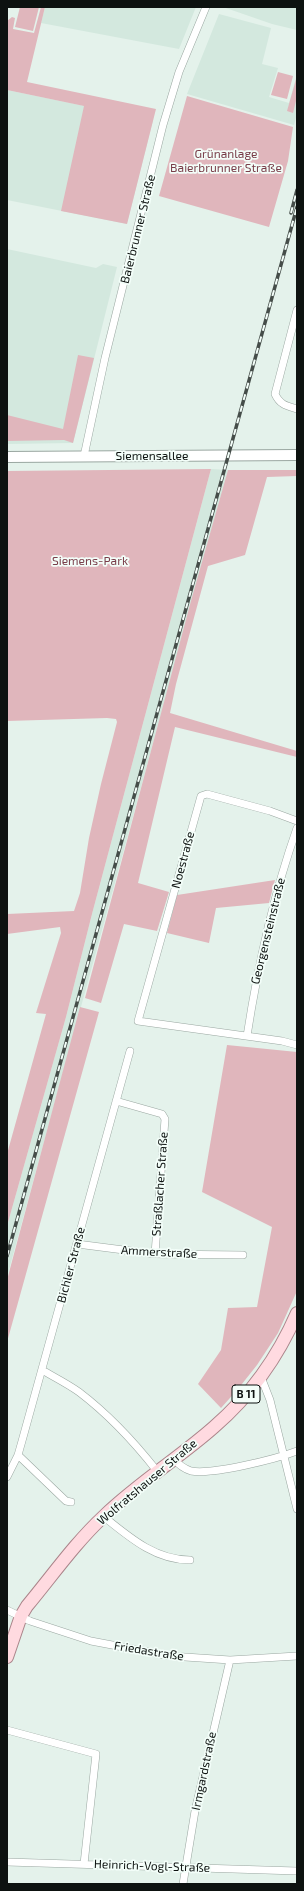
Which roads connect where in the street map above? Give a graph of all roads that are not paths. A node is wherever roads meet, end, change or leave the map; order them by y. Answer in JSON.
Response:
{"nodes":[{"id":1,"x":206,"y":7,"type":"edge"},
{"id":2,"x":297,"y":310,"type":"edge"},
{"id":3,"x":297,"y":409,"type":"edge"},
{"id":4,"x":84,"y":456,"type":"junction"},
{"id":5,"x":297,"y":456,"type":"edge"},
{"id":6,"x":7,"y":457,"type":"edge"},
{"id":7,"x":297,"y":821,"type":"edge"},
{"id":8,"x":297,"y":828,"type":"edge"},
{"id":9,"x":246,"y":1036,"type":"junction"},
{"id":10,"x":297,"y":1045,"type":"edge"},
{"id":11,"x":130,"y":1051,"type":"dead end"},
{"id":12,"x":116,"y":1101,"type":"junction"},
{"id":13,"x":77,"y":1244,"type":"junction"},
{"id":14,"x":155,"y":1254,"type":"junction"},
{"id":15,"x":243,"y":1255,"type":"dead end"},
{"id":16,"x":297,"y":1313,"type":"edge"},
{"id":17,"x":42,"y":1370,"type":"junction"},
{"id":18,"x":261,"y":1377,"type":"junction"},
{"id":19,"x":297,"y":1451,"type":"edge"},
{"id":20,"x":18,"y":1455,"type":"junction"},
{"id":21,"x":283,"y":1456,"type":"junction"},
{"id":22,"x":174,"y":1459,"type":"junction"},
{"id":23,"x":157,"y":1471,"type":"junction"},
{"id":24,"x":7,"y":1477,"type":"edge"},
{"id":25,"x":72,"y":1502,"type":"dead end"},
{"id":26,"x":297,"y":1510,"type":"edge"},
{"id":27,"x":103,"y":1516,"type":"junction"},
{"id":28,"x":190,"y":1560,"type":"dead end"},
{"id":29,"x":7,"y":1610,"type":"edge"},
{"id":30,"x":21,"y":1616,"type":"junction"},
{"id":31,"x":297,"y":1656,"type":"edge"},
{"id":32,"x":7,"y":1657,"type":"edge"},
{"id":33,"x":230,"y":1660,"type":"junction"},
{"id":34,"x":7,"y":1730,"type":"edge"},
{"id":35,"x":7,"y":1862,"type":"edge"},
{"id":36,"x":84,"y":1864,"type":"junction"},
{"id":37,"x":185,"y":1868,"type":"junction"},
{"id":38,"x":297,"y":1871,"type":"edge"},
{"id":39,"x":183,"y":1884,"type":"edge"}],
"edges":[{"from":1,"to":4,"type":"street","name":"Baierbrunner Straße"},
{"from":2,"to":3,"type":"street"},
{"from":4,"to":5,"type":"main road","name":"Siemensallee"},
{"from":4,"to":6,"type":"main road","name":"Siemensallee"},
{"from":7,"to":9,"type":"street","name":"Noestraße"},
{"from":8,"to":9,"type":"street","name":"Georgensteinstraße"},
{"from":9,"to":10,"type":"street"},
{"from":11,"to":12,"type":"street","name":"Bichler Straße"},
{"from":12,"to":13,"type":"street","name":"Bichler Straße"},
{"from":12,"to":14,"type":"street","name":"Straßlacher Straße"},
{"from":13,"to":14,"type":"street","name":"Ammerstraße"},
{"from":13,"to":17,"type":"street","name":"Bichler Straße"},
{"from":14,"to":15,"type":"street","name":"Ammerstraße"},
{"from":16,"to":18,"type":"main road","name":"Wolfratshauser Straße","number":"B 11"},
{"from":17,"to":20,"type":"street","name":"Bichler Straße"},
{"from":17,"to":23,"type":"street"},
{"from":18,"to":21,"type":"street"},
{"from":18,"to":22,"type":"main road","name":"Wolfratshauser Straße","number":"B 11"},
{"from":19,"to":21,"type":"street"},
{"from":20,"to":24,"type":"street","name":"Bichler Straße"},
{"from":20,"to":25,"type":"street"},
{"from":21,"to":22,"type":"street"},
{"from":21,"to":26,"type":"street"},
{"from":22,"to":23,"type":"main road","name":"Wolfratshauser Straße","number":"B 11"},
{"from":23,"to":27,"type":"main road","name":"Wolfratshauser Straße","number":"B 11"},
{"from":27,"to":28,"type":"street"},
{"from":27,"to":30,"type":"main road","name":"Wolfratshauser Straße","number":"B 11"},
{"from":29,"to":30,"type":"street","name":"Friedastraße"},
{"from":30,"to":32,"type":"main road","name":"Wolfratshauser Straße","number":"B 11"},
{"from":30,"to":33,"type":"street","name":"Friedastraße"},
{"from":31,"to":33,"type":"street","name":"Friedastraße"},
{"from":33,"to":37,"type":"street","name":"Irmgardstraße"},
{"from":34,"to":36,"type":"street"},
{"from":35,"to":36,"type":"street","name":"Heinrich-Vogl-Straße"},
{"from":36,"to":37,"type":"street","name":"Heinrich-Vogl-Straße"},
{"from":37,"to":38,"type":"street","name":"Heinrich-Vogl-Straße"},
{"from":37,"to":39,"type":"street","name":"Irmgardstraße"}]}
